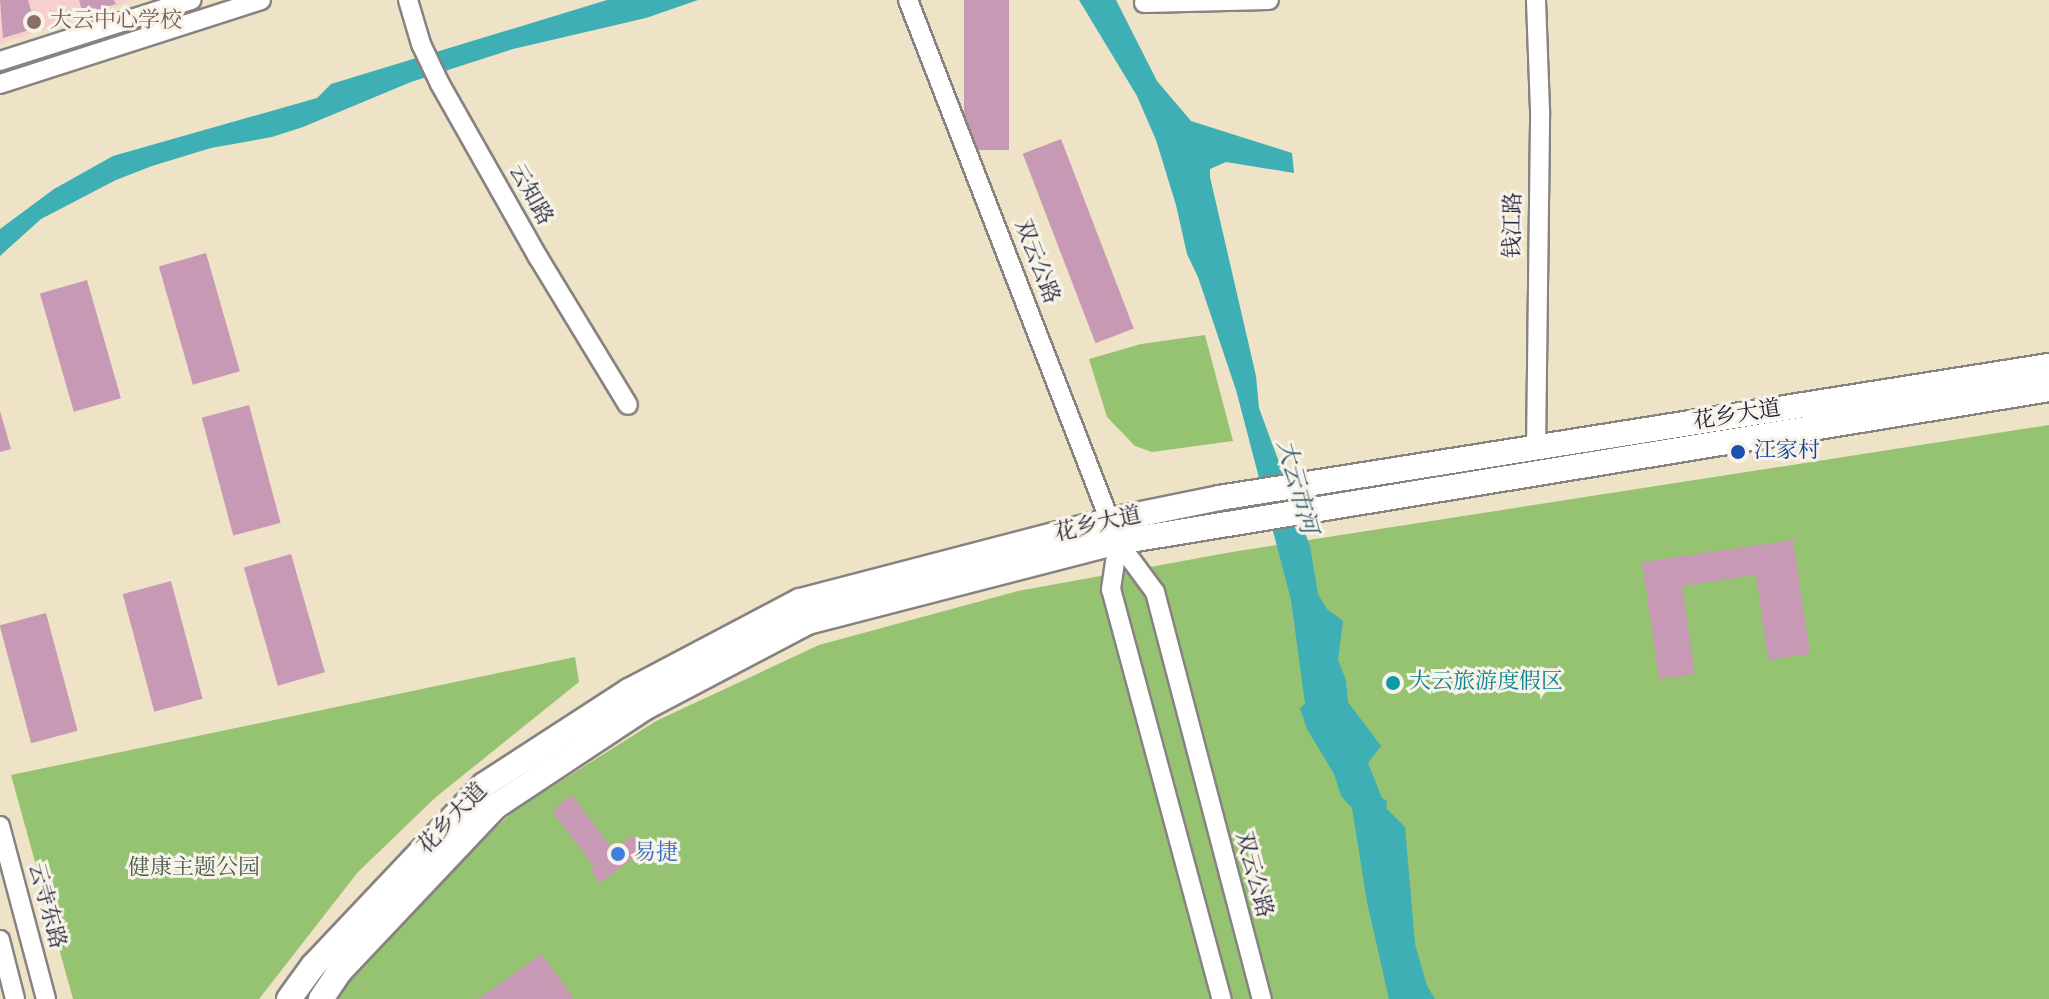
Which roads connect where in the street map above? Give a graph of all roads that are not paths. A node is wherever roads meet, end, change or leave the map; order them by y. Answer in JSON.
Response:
{"nodes":[{"id":1,"x":191,"y":0,"type":"edge"},
{"id":2,"x":261,"y":0,"type":"edge"},
{"id":3,"x":408,"y":0,"type":"edge"},
{"id":4,"x":908,"y":0,"type":"edge"},
{"id":5,"x":1269,"y":0,"type":"edge"},
{"id":6,"x":1536,"y":0,"type":"edge"},
{"id":7,"x":1144,"y":3,"type":"dead end"},
{"id":8,"x":0,"y":61,"type":"edge"},
{"id":9,"x":0,"y":84,"type":"edge"},
{"id":10,"x":2049,"y":366,"type":"edge"},
{"id":11,"x":2049,"y":389,"type":"edge"},
{"id":12,"x":628,"y":405,"type":"dead end"},
{"id":13,"x":1536,"y":450,"type":"junction"},
{"id":14,"x":1114,"y":531,"type":"junction"},
{"id":15,"x":0,"y":826,"type":"edge"},
{"id":16,"x":0,"y":940,"type":"edge"},
{"id":17,"x":15,"y":999,"type":"edge"},
{"id":18,"x":46,"y":999,"type":"edge"},
{"id":19,"x":289,"y":999,"type":"edge"},
{"id":20,"x":321,"y":999,"type":"edge"},
{"id":21,"x":1222,"y":999,"type":"edge"},
{"id":22,"x":1262,"y":999,"type":"edge"}],
"edges":[{"from":1,"to":8,"type":"street"},
{"from":2,"to":9,"type":"street"},
{"from":3,"to":12,"type":"street","name":"云知路"},
{"from":4,"to":14,"type":"street","name":"双云公路"},
{"from":5,"to":7,"type":"street"},
{"from":6,"to":13,"type":"street","name":"钱江路"},
{"from":10,"to":13,"type":"main road","name":"花乡大道"},
{"from":11,"to":14,"type":"main road","name":"花乡大道"},
{"from":13,"to":14,"type":"main road","name":"花乡大道"},
{"from":14,"to":19,"type":"main road","name":"花乡大道"},
{"from":14,"to":20,"type":"main road","name":"花乡大道"},
{"from":14,"to":21,"type":"street","name":"双云公路"},
{"from":14,"to":22,"type":"street","name":"双云公路"},
{"from":15,"to":18,"type":"street","name":"云寺东路"},
{"from":16,"to":17,"type":"street"}]}
